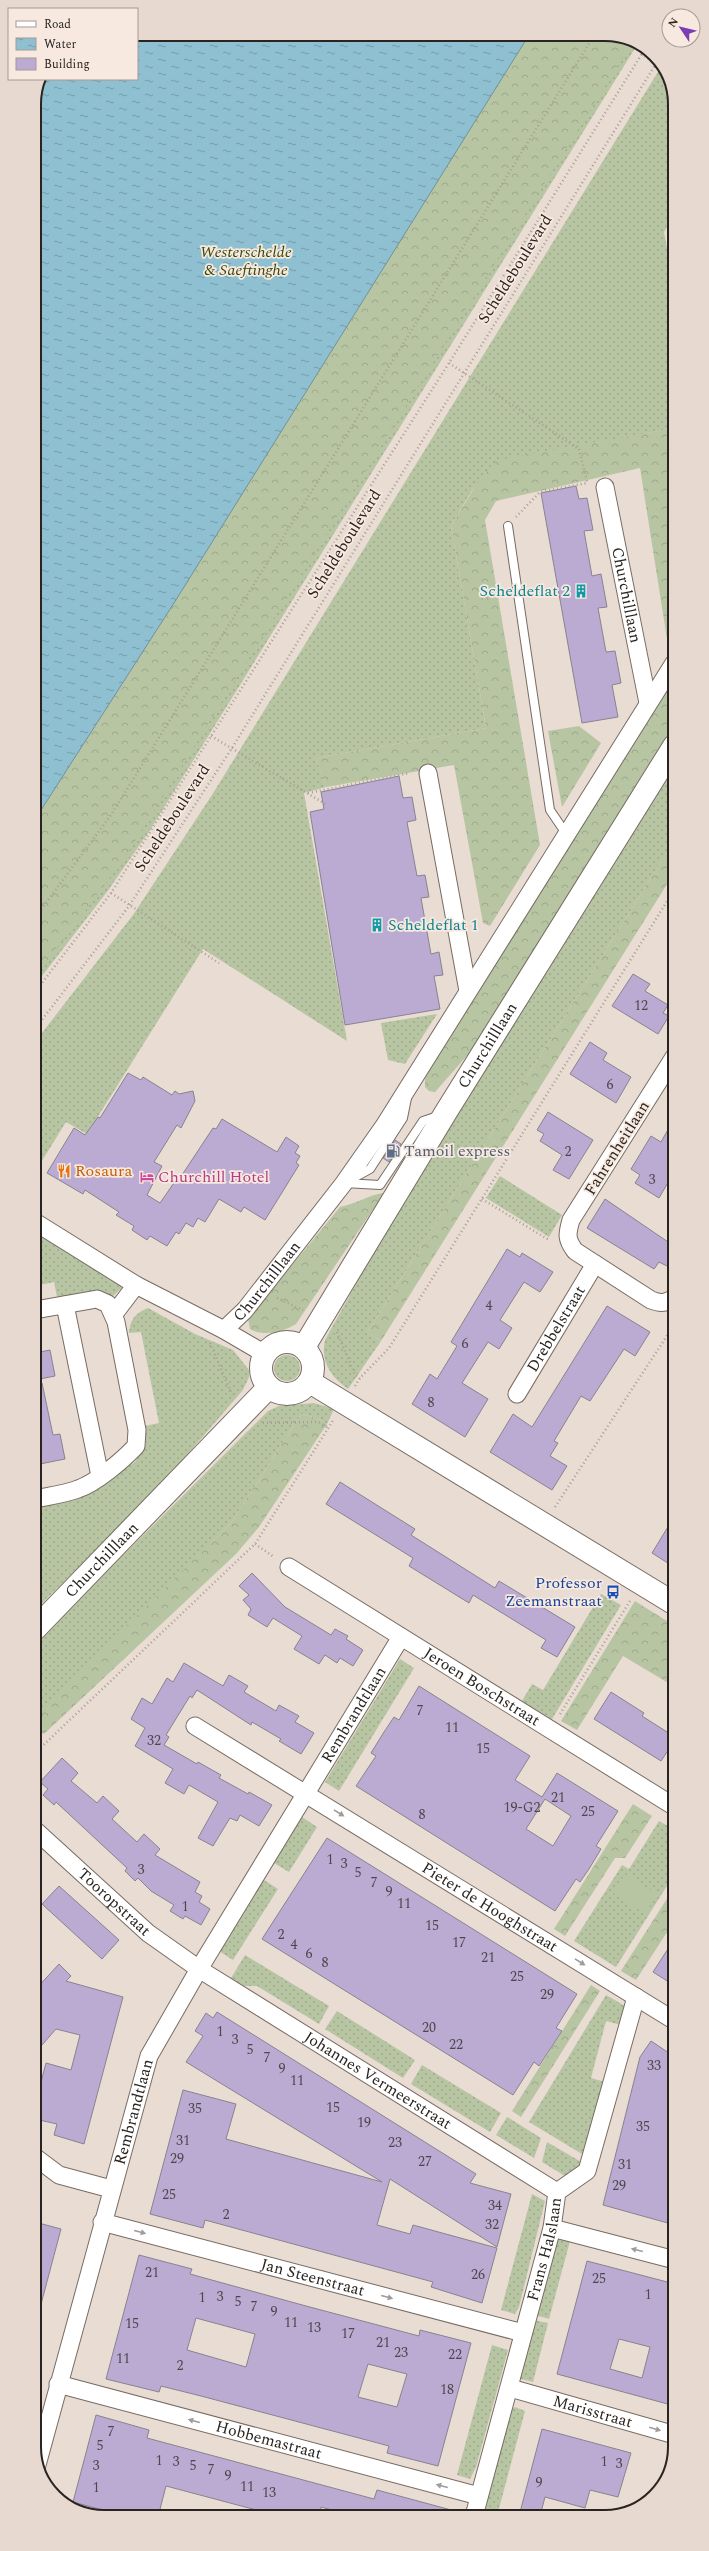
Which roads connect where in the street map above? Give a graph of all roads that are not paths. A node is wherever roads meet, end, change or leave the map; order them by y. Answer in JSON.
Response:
{"nodes":[{"id":1,"x":605,"y":487,"type":"dead end"},
{"id":2,"x":508,"y":526,"type":"road end"},
{"id":3,"x":668,"y":671,"type":"edge"},
{"id":4,"x":648,"y":703,"type":"junction"},
{"id":5,"x":668,"y":756,"type":"edge"},
{"id":6,"x":428,"y":773,"type":"dead end"},
{"id":7,"x":568,"y":836,"type":"junction"},
{"id":8,"x":468,"y":991,"type":"junction"},
{"id":9,"x":668,"y":1067,"type":"edge"},
{"id":10,"x":446,"y":1112,"type":"junction"},
{"id":11,"x":344,"y":1183,"type":"junction"},
{"id":12,"x":41,"y":1226,"type":"edge"},
{"id":13,"x":595,"y":1264,"type":"junction"},
{"id":14,"x":136,"y":1286,"type":"junction"},
{"id":15,"x":668,"y":1300,"type":"edge"},
{"id":16,"x":65,"y":1305,"type":"junction"},
{"id":17,"x":41,"y":1309,"type":"edge"},
{"id":18,"x":114,"y":1314,"type":"junction"},
{"id":19,"x":224,"y":1330,"type":"junction"},
{"id":20,"x":304,"y":1347,"type":"junction"},
{"id":21,"x":265,"y":1354,"type":"junction"},
{"id":22,"x":310,"y":1382,"type":"junction"},
{"id":23,"x":269,"y":1387,"type":"junction"},
{"id":24,"x":517,"y":1394,"type":"dead end"},
{"id":25,"x":100,"y":1476,"type":"junction"},
{"id":26,"x":41,"y":1498,"type":"edge"},
{"id":27,"x":289,"y":1567,"type":"dead end"},
{"id":28,"x":668,"y":1600,"type":"edge"},
{"id":29,"x":41,"y":1623,"type":"edge"},
{"id":30,"x":401,"y":1637,"type":"junction"},
{"id":31,"x":195,"y":1726,"type":"dead end"},
{"id":32,"x":305,"y":1792,"type":"junction"},
{"id":33,"x":668,"y":1803,"type":"edge"},
{"id":34,"x":41,"y":1835,"type":"edge"},
{"id":35,"x":199,"y":1968,"type":"junction"},
{"id":36,"x":636,"y":1997,"type":"junction"},
{"id":37,"x":668,"y":2017,"type":"edge"},
{"id":38,"x":41,"y":2162,"type":"edge"},
{"id":39,"x":111,"y":2189,"type":"junction"},
{"id":40,"x":557,"y":2192,"type":"junction"},
{"id":41,"x":102,"y":2222,"type":"junction"},
{"id":42,"x":552,"y":2228,"type":"junction"},
{"id":43,"x":668,"y":2258,"type":"edge"},
{"id":44,"x":523,"y":2333,"type":"junction"},
{"id":45,"x":58,"y":2384,"type":"junction"},
{"id":46,"x":510,"y":2388,"type":"junction"},
{"id":47,"x":668,"y":2433,"type":"edge"},
{"id":48,"x":41,"y":2444,"type":"edge"},
{"id":49,"x":480,"y":2496,"type":"junction"},
{"id":50,"x":476,"y":2510,"type":"edge"}],
"edges":[{"from":1,"to":4,"type":"street","name":"Churchilllaan"},
{"from":2,"to":7,"type":"lane"},
{"from":3,"to":4,"type":"street","name":"Churchilllaan"},
{"from":4,"to":7,"type":"street","name":"Churchilllaan"},
{"from":5,"to":10,"type":"main road","name":"Churchilllaan"},
{"from":6,"to":8,"type":"street"},
{"from":7,"to":8,"type":"street","name":"Churchilllaan"},
{"from":8,"to":11,"type":"street","name":"Churchilllaan"},
{"from":9,"to":13,"type":"street","name":"Fahrenheitlaan"},
{"from":10,"to":11,"type":"lane"},
{"from":10,"to":20,"type":"main road","name":"Churchilllaan"},
{"from":11,"to":19,"type":"street","name":"Churchilllaan"},
{"from":12,"to":14,"type":"street","name":"Churchilllaan"},
{"from":13,"to":15,"type":"street"},
{"from":13,"to":24,"type":"street","name":"Drebbelstraat"},
{"from":14,"to":18,"type":"street"},
{"from":14,"to":19,"type":"street","name":"Churchilllaan"},
{"from":16,"to":17,"type":"street"},
{"from":16,"to":18,"type":"street"},
{"from":16,"to":25,"type":"street"},
{"from":18,"to":25,"type":"street"},
{"from":19,"to":21,"type":"street","name":"Churchilllaan"},
{"from":20,"to":21,"type":"main road"},
{"from":20,"to":22,"type":"main road"},
{"from":21,"to":23,"type":"main road"},
{"from":22,"to":23,"type":"main road"},
{"from":22,"to":28,"type":"main road"},
{"from":23,"to":29,"type":"main road","name":"Churchilllaan"},
{"from":25,"to":26,"type":"street"},
{"from":27,"to":30,"type":"street","name":"Jeroen Boschstraat"},
{"from":30,"to":32,"type":"street","name":"Rembrandtlaan"},
{"from":30,"to":33,"type":"street","name":"Jeroen Boschstraat"},
{"from":31,"to":32,"type":"street"},
{"from":32,"to":35,"type":"street","name":"Rembrandtlaan"},
{"from":32,"to":36,"type":"street","name":"Pieter de Hooghstraat","one_way":true},
{"from":34,"to":35,"type":"street","name":"Tooropstraat"},
{"from":35,"to":39,"type":"street","name":"Rembrandtlaan"},
{"from":35,"to":40,"type":"street","name":"Johannes Vermeerstraat"},
{"from":36,"to":37,"type":"street","name":"Pieter de Hooghstraat"},
{"from":36,"to":40,"type":"street","name":"Frans Halslaan"},
{"from":38,"to":39,"type":"street"},
{"from":39,"to":41,"type":"street","name":"Rembrandtlaan"},
{"from":40,"to":42,"type":"street","name":"Frans Halslaan"},
{"from":41,"to":44,"type":"street","name":"Jan Steenstraat","one_way":true},
{"from":41,"to":45,"type":"street","name":"Rembrandtlaan"},
{"from":43,"to":42,"type":"street","one_way":true},
{"from":42,"to":44,"type":"street","name":"Frans Halslaan"},
{"from":44,"to":46,"type":"street","name":"Frans Halslaan"},
{"from":45,"to":48,"type":"street","name":"Rembrandtlaan"},
{"from":49,"to":45,"type":"street","name":"Hobbemastraat","one_way":true},
{"from":46,"to":47,"type":"street","name":"Marisstraat","one_way":true},
{"from":46,"to":49,"type":"street","name":"Frans Halslaan"},
{"from":49,"to":50,"type":"street","name":"Frans Halslaan"}]}
